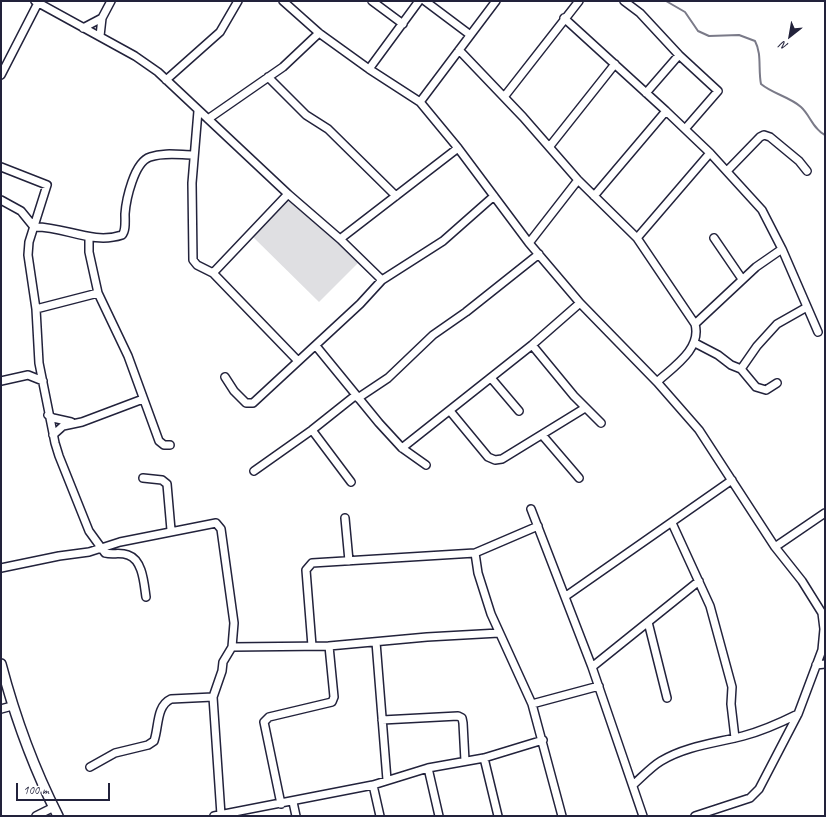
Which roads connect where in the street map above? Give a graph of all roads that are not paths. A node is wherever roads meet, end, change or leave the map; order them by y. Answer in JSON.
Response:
{"nodes":[{"id":1,"x":37,"y":1,"type":"edge"},
{"id":2,"x":111,"y":1,"type":"edge"},
{"id":3,"x":238,"y":1,"type":"edge"},
{"id":4,"x":284,"y":1,"type":"edge"},
{"id":5,"x":372,"y":1,"type":"edge"},
{"id":6,"x":419,"y":1,"type":"edge"},
{"id":7,"x":425,"y":1,"type":"edge"},
{"id":8,"x":496,"y":1,"type":"edge"},
{"id":9,"x":579,"y":1,"type":"edge"},
{"id":10,"x":624,"y":1,"type":"edge"},
{"id":11,"x":102,"y":18,"type":"junction"},
{"id":12,"x":564,"y":18,"type":"junction"},
{"id":13,"x":403,"y":24,"type":"junction"},
{"id":14,"x":83,"y":28,"type":"junction"},
{"id":15,"x":319,"y":33,"type":"junction"},
{"id":16,"x":469,"y":34,"type":"junction"},
{"id":17,"x":100,"y":36,"type":"junction"},
{"id":18,"x":458,"y":50,"type":"junction"},
{"id":19,"x":679,"y":55,"type":"junction"},
{"id":20,"x":615,"y":64,"type":"junction"},
{"id":21,"x":3,"y":65,"type":"edge"},
{"id":22,"x":369,"y":69,"type":"junction"},
{"id":23,"x":1,"y":75,"type":"edge"},
{"id":24,"x":268,"y":77,"type":"junction"},
{"id":25,"x":166,"y":80,"type":"junction"},
{"id":26,"x":646,"y":93,"type":"junction"},
{"id":27,"x":504,"y":96,"type":"junction"},
{"id":28,"x":420,"y":102,"type":"junction"},
{"id":29,"x":198,"y":111,"type":"junction"},
{"id":30,"x":666,"y":111,"type":"junction"},
{"id":31,"x":208,"y":119,"type":"junction"},
{"id":32,"x":685,"y":129,"type":"junction"},
{"id":33,"x":550,"y":146,"type":"junction"},
{"id":34,"x":458,"y":148,"type":"junction"},
{"id":35,"x":710,"y":153,"type":"junction"},
{"id":36,"x":194,"y":155,"type":"junction"},
{"id":37,"x":1,"y":167,"type":"edge"},
{"id":38,"x":727,"y":171,"type":"junction"},
{"id":39,"x":807,"y":171,"type":"dead end"},
{"id":40,"x":578,"y":180,"type":"junction"},
{"id":41,"x":288,"y":194,"type":"junction"},
{"id":42,"x":396,"y":196,"type":"junction"},
{"id":43,"x":494,"y":196,"type":"junction"},
{"id":44,"x":594,"y":196,"type":"junction"},
{"id":45,"x":1,"y":200,"type":"edge"},
{"id":46,"x":34,"y":227,"type":"junction"},
{"id":47,"x":89,"y":238,"type":"junction"},
{"id":48,"x":637,"y":238,"type":"junction"},
{"id":49,"x":714,"y":238,"type":"dead end"},
{"id":50,"x":340,"y":239,"type":"junction"},
{"id":51,"x":529,"y":243,"type":"junction"},
{"id":52,"x":782,"y":249,"type":"junction"},
{"id":53,"x":539,"y":254,"type":"junction"},
{"id":54,"x":212,"y":273,"type":"junction"},
{"id":55,"x":742,"y":279,"type":"junction"},
{"id":56,"x":382,"y":280,"type":"junction"},
{"id":57,"x":98,"y":293,"type":"junction"},
{"id":58,"x":580,"y":303,"type":"junction"},
{"id":59,"x":807,"y":307,"type":"junction"},
{"id":60,"x":36,"y":309,"type":"junction"},
{"id":61,"x":695,"y":324,"type":"junction"},
{"id":62,"x":818,"y":332,"type":"dead end"},
{"id":63,"x":695,"y":343,"type":"junction"},
{"id":64,"x":532,"y":345,"type":"junction"},
{"id":65,"x":316,"y":346,"type":"junction"},
{"id":66,"x":298,"y":361,"type":"junction"},
{"id":67,"x":39,"y":363,"type":"junction"},
{"id":68,"x":741,"y":369,"type":"junction"},
{"id":69,"x":28,"y":375,"type":"junction"},
{"id":70,"x":225,"y":377,"type":"dead end"},
{"id":71,"x":491,"y":378,"type":"junction"},
{"id":72,"x":1,"y":381,"type":"edge"},
{"id":73,"x":43,"y":381,"type":"junction"},
{"id":74,"x":657,"y":382,"type":"junction"},
{"id":75,"x":777,"y":382,"type":"dead end"},
{"id":76,"x":357,"y":397,"type":"junction"},
{"id":77,"x":142,"y":399,"type":"junction"},
{"id":78,"x":585,"y":408,"type":"junction"},
{"id":79,"x":450,"y":411,"type":"junction"},
{"id":80,"x":519,"y":411,"type":"dead end"},
{"id":81,"x":48,"y":415,"type":"junction"},
{"id":82,"x":73,"y":422,"type":"junction"},
{"id":83,"x":601,"y":423,"type":"dead end"},
{"id":84,"x":312,"y":430,"type":"junction"},
{"id":85,"x":53,"y":435,"type":"junction"},
{"id":86,"x":543,"y":436,"type":"junction"},
{"id":87,"x":170,"y":445,"type":"dead end"},
{"id":88,"x":402,"y":448,"type":"junction"},
{"id":89,"x":426,"y":465,"type":"dead end"},
{"id":90,"x":254,"y":471,"type":"dead end"},
{"id":91,"x":143,"y":478,"type":"dead end"},
{"id":92,"x":579,"y":478,"type":"dead end"},
{"id":93,"x":732,"y":480,"type":"junction"},
{"id":94,"x":351,"y":482,"type":"dead end"},
{"id":95,"x":531,"y":509,"type":"dead end"},
{"id":96,"x":825,"y":513,"type":"edge"},
{"id":97,"x":345,"y":518,"type":"dead end"},
{"id":98,"x":672,"y":523,"type":"junction"},
{"id":99,"x":538,"y":526,"type":"junction"},
{"id":100,"x":171,"y":530,"type":"junction"},
{"id":101,"x":776,"y":546,"type":"junction"},
{"id":102,"x":101,"y":548,"type":"junction"},
{"id":103,"x":475,"y":553,"type":"junction"},
{"id":104,"x":349,"y":561,"type":"junction"},
{"id":105,"x":1,"y":568,"type":"edge"},
{"id":106,"x":699,"y":581,"type":"junction"},
{"id":107,"x":566,"y":596,"type":"junction"},
{"id":108,"x":146,"y":598,"type":"dead end"},
{"id":109,"x":648,"y":622,"type":"junction"},
{"id":110,"x":499,"y":633,"type":"junction"},
{"id":111,"x":376,"y":642,"type":"junction"},
{"id":112,"x":312,"y":646,"type":"junction"},
{"id":113,"x":329,"y":646,"type":"junction"},
{"id":114,"x":232,"y":647,"type":"junction"},
{"id":115,"x":1,"y":664,"type":"edge"},
{"id":116,"x":825,"y":664,"type":"edge"},
{"id":117,"x":816,"y":665,"type":"junction"},
{"id":118,"x":592,"y":667,"type":"junction"},
{"id":119,"x":599,"y":686,"type":"junction"},
{"id":120,"x":213,"y":697,"type":"junction"},
{"id":121,"x":667,"y":698,"type":"dead end"},
{"id":122,"x":532,"y":704,"type":"junction"},
{"id":123,"x":12,"y":706,"type":"junction"},
{"id":124,"x":1,"y":709,"type":"edge"},
{"id":125,"x":798,"y":714,"type":"junction"},
{"id":126,"x":382,"y":720,"type":"junction"},
{"id":127,"x":735,"y":738,"type":"junction"},
{"id":128,"x":543,"y":740,"type":"junction"},
{"id":129,"x":484,"y":758,"type":"junction"},
{"id":130,"x":466,"y":761,"type":"junction"},
{"id":131,"x":90,"y":768,"type":"dead end"},
{"id":132,"x":428,"y":768,"type":"junction"},
{"id":133,"x":387,"y":780,"type":"junction"},
{"id":134,"x":633,"y":785,"type":"junction"},
{"id":135,"x":374,"y":786,"type":"junction"},
{"id":136,"x":293,"y":802,"type":"junction"},
{"id":137,"x":281,"y":804,"type":"junction"},
{"id":138,"x":54,"y":807,"type":"junction"},
{"id":139,"x":36,"y":816,"type":"edge"},
{"id":140,"x":58,"y":816,"type":"edge"},
{"id":141,"x":217,"y":816,"type":"edge"},
{"id":142,"x":296,"y":816,"type":"edge"},
{"id":143,"x":380,"y":816,"type":"edge"},
{"id":144,"x":439,"y":816,"type":"edge"},
{"id":145,"x":498,"y":816,"type":"edge"},
{"id":146,"x":562,"y":816,"type":"edge"},
{"id":147,"x":643,"y":816,"type":"edge"},
{"id":148,"x":695,"y":816,"type":"edge"}],
"edges":[{"from":1,"to":14,"type":"street"},
{"from":1,"to":21,"type":"street"},
{"from":2,"to":11,"type":"street"},
{"from":3,"to":25,"type":"street"},
{"from":4,"to":15,"type":"street"},
{"from":5,"to":13,"type":"street"},
{"from":6,"to":13,"type":"street"},
{"from":7,"to":16,"type":"street"},
{"from":8,"to":16,"type":"street"},
{"from":9,"to":12,"type":"street"},
{"from":10,"to":19,"type":"street"},
{"from":11,"to":14,"type":"street"},
{"from":11,"to":17,"type":"street"},
{"from":12,"to":20,"type":"street"},
{"from":12,"to":27,"type":"street"},
{"from":13,"to":22,"type":"street"},
{"from":14,"to":17,"type":"street"},
{"from":15,"to":22,"type":"street"},
{"from":15,"to":24,"type":"street"},
{"from":16,"to":18,"type":"street"},
{"from":17,"to":25,"type":"street"},
{"from":18,"to":27,"type":"street"},
{"from":18,"to":28,"type":"street"},
{"from":19,"to":26,"type":"street"},
{"from":19,"to":32,"type":"street"},
{"from":20,"to":26,"type":"street"},
{"from":20,"to":33,"type":"street"},
{"from":21,"to":23,"type":"street"},
{"from":22,"to":28,"type":"street"},
{"from":24,"to":31,"type":"street"},
{"from":24,"to":42,"type":"street"},
{"from":25,"to":29,"type":"street"},
{"from":26,"to":30,"type":"street"},
{"from":27,"to":33,"type":"street"},
{"from":28,"to":34,"type":"street"},
{"from":29,"to":31,"type":"street"},
{"from":29,"to":36,"type":"street"},
{"from":30,"to":32,"type":"street"},
{"from":30,"to":44,"type":"street"},
{"from":31,"to":41,"type":"street"},
{"from":32,"to":35,"type":"street"},
{"from":33,"to":40,"type":"street"},
{"from":34,"to":42,"type":"street"},
{"from":34,"to":43,"type":"street"},
{"from":35,"to":38,"type":"street"},
{"from":35,"to":48,"type":"street"},
{"from":36,"to":47,"type":"street"},
{"from":36,"to":54,"type":"street"},
{"from":37,"to":46,"type":"street"},
{"from":38,"to":39,"type":"street"},
{"from":38,"to":52,"type":"street"},
{"from":40,"to":44,"type":"street"},
{"from":40,"to":51,"type":"street"},
{"from":41,"to":50,"type":"street"},
{"from":41,"to":54,"type":"street"},
{"from":42,"to":50,"type":"street"},
{"from":43,"to":51,"type":"street"},
{"from":43,"to":56,"type":"street"},
{"from":44,"to":48,"type":"street"},
{"from":45,"to":46,"type":"street"},
{"from":46,"to":47,"type":"street"},
{"from":46,"to":60,"type":"street"},
{"from":47,"to":57,"type":"street"},
{"from":48,"to":61,"type":"street"},
{"from":49,"to":55,"type":"street"},
{"from":50,"to":56,"type":"street"},
{"from":51,"to":53,"type":"street"},
{"from":52,"to":55,"type":"street"},
{"from":52,"to":59,"type":"street"},
{"from":53,"to":58,"type":"street"},
{"from":53,"to":76,"type":"street"},
{"from":54,"to":66,"type":"street"},
{"from":55,"to":61,"type":"street"},
{"from":56,"to":65,"type":"street"},
{"from":57,"to":60,"type":"street"},
{"from":57,"to":77,"type":"street"},
{"from":58,"to":64,"type":"street"},
{"from":58,"to":74,"type":"street"},
{"from":59,"to":62,"type":"street"},
{"from":59,"to":68,"type":"street"},
{"from":60,"to":67,"type":"street"},
{"from":61,"to":63,"type":"street"},
{"from":63,"to":68,"type":"street"},
{"from":63,"to":74,"type":"street"},
{"from":64,"to":71,"type":"street"},
{"from":64,"to":78,"type":"street"},
{"from":65,"to":66,"type":"street"},
{"from":65,"to":76,"type":"street"},
{"from":66,"to":70,"type":"street"},
{"from":67,"to":69,"type":"street"},
{"from":67,"to":73,"type":"street"},
{"from":68,"to":75,"type":"street"},
{"from":69,"to":72,"type":"street"},
{"from":69,"to":73,"type":"street"},
{"from":71,"to":79,"type":"street"},
{"from":71,"to":80,"type":"street"},
{"from":73,"to":81,"type":"street"},
{"from":74,"to":93,"type":"street"},
{"from":76,"to":84,"type":"street"},
{"from":76,"to":88,"type":"street"},
{"from":77,"to":82,"type":"street"},
{"from":77,"to":87,"type":"street"},
{"from":78,"to":83,"type":"street"},
{"from":78,"to":86,"type":"street"},
{"from":79,"to":86,"type":"street"},
{"from":79,"to":88,"type":"street"},
{"from":81,"to":82,"type":"street"},
{"from":81,"to":85,"type":"street"},
{"from":82,"to":85,"type":"street"},
{"from":84,"to":90,"type":"street"},
{"from":84,"to":94,"type":"street"},
{"from":85,"to":102,"type":"street"},
{"from":86,"to":92,"type":"street"},
{"from":88,"to":89,"type":"street"},
{"from":91,"to":100,"type":"street"},
{"from":93,"to":98,"type":"street"},
{"from":93,"to":101,"type":"street"},
{"from":95,"to":99,"type":"street"},
{"from":96,"to":101,"type":"street"},
{"from":97,"to":104,"type":"street"},
{"from":98,"to":106,"type":"street"},
{"from":98,"to":107,"type":"street"},
{"from":99,"to":103,"type":"street"},
{"from":99,"to":107,"type":"street"},
{"from":100,"to":102,"type":"street"},
{"from":100,"to":114,"type":"street"},
{"from":101,"to":117,"type":"street"},
{"from":102,"to":105,"type":"street"},
{"from":102,"to":108,"type":"street"},
{"from":103,"to":104,"type":"street"},
{"from":103,"to":110,"type":"street"},
{"from":104,"to":112,"type":"street"},
{"from":106,"to":109,"type":"street"},
{"from":106,"to":127,"type":"street"},
{"from":107,"to":118,"type":"street"},
{"from":109,"to":118,"type":"street"},
{"from":109,"to":121,"type":"street"},
{"from":110,"to":111,"type":"street"},
{"from":110,"to":122,"type":"street"},
{"from":111,"to":113,"type":"street"},
{"from":111,"to":126,"type":"street"},
{"from":112,"to":113,"type":"street"},
{"from":112,"to":114,"type":"street"},
{"from":113,"to":137,"type":"street"},
{"from":114,"to":120,"type":"street"},
{"from":115,"to":123,"type":"street"},
{"from":116,"to":117,"type":"street"},
{"from":117,"to":125,"type":"street"},
{"from":118,"to":119,"type":"street"},
{"from":119,"to":122,"type":"street"},
{"from":119,"to":134,"type":"street"},
{"from":120,"to":131,"type":"street"},
{"from":120,"to":141,"type":"street"},
{"from":122,"to":128,"type":"street"},
{"from":123,"to":124,"type":"street"},
{"from":123,"to":138,"type":"street"},
{"from":125,"to":127,"type":"street"},
{"from":125,"to":148,"type":"street"},
{"from":126,"to":130,"type":"street"},
{"from":126,"to":133,"type":"street"},
{"from":127,"to":134,"type":"street"},
{"from":128,"to":129,"type":"street"},
{"from":128,"to":146,"type":"street"},
{"from":129,"to":130,"type":"street"},
{"from":129,"to":145,"type":"street"},
{"from":130,"to":132,"type":"street"},
{"from":132,"to":133,"type":"street"},
{"from":132,"to":144,"type":"street"},
{"from":133,"to":135,"type":"street"},
{"from":134,"to":147,"type":"street"},
{"from":135,"to":136,"type":"street"},
{"from":135,"to":143,"type":"street"},
{"from":136,"to":137,"type":"street"},
{"from":136,"to":142,"type":"street"},
{"from":137,"to":141,"type":"street"},
{"from":138,"to":139,"type":"street"},
{"from":138,"to":140,"type":"street"}]}
